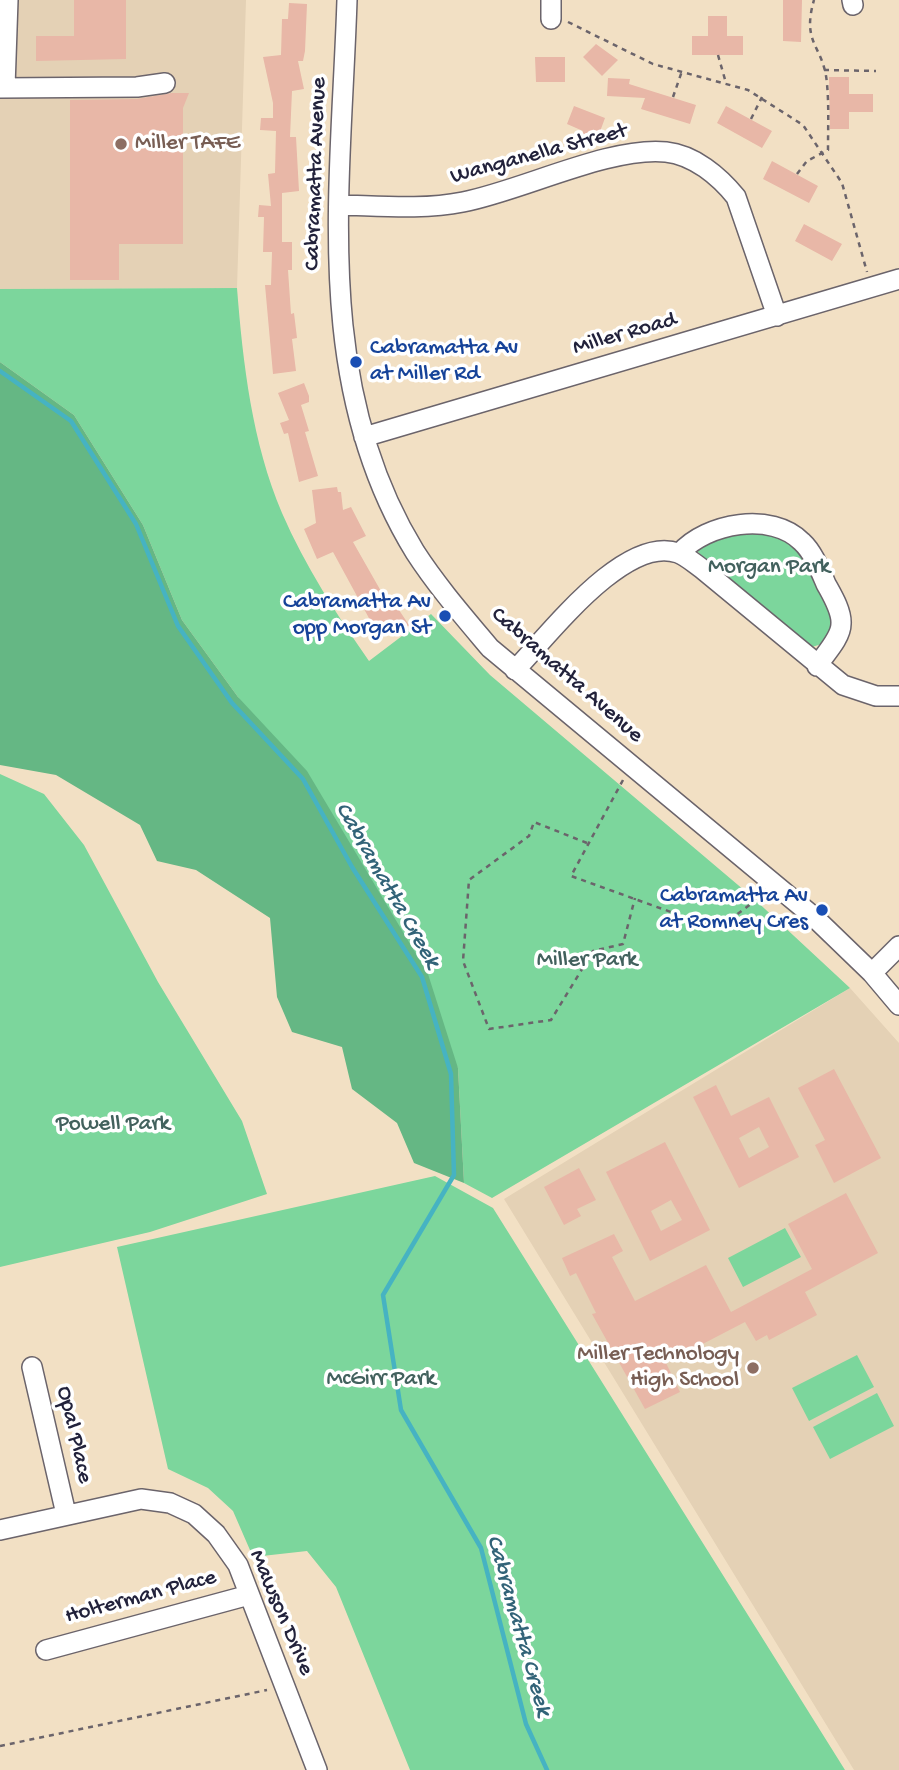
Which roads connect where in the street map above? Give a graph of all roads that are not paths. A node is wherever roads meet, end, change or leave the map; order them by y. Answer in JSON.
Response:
{"nodes":[{"id":1,"x":8,"y":0,"type":"edge"},
{"id":2,"x":347,"y":0,"type":"edge"},
{"id":3,"x":165,"y":83,"type":"dead end"},
{"id":4,"x":3,"y":88,"type":"edge"},
{"id":5,"x":340,"y":205,"type":"junction"},
{"id":6,"x":899,"y":279,"type":"edge"},
{"id":7,"x":777,"y":316,"type":"junction"},
{"id":8,"x":364,"y":437,"type":"junction"},
{"id":9,"x":680,"y":554,"type":"junction"},
{"id":10,"x":817,"y":666,"type":"junction"},
{"id":11,"x":515,"y":670,"type":"junction"},
{"id":12,"x":899,"y":696,"type":"edge"},
{"id":13,"x":899,"y":946,"type":"edge"},
{"id":14,"x":872,"y":973,"type":"junction"},
{"id":15,"x":899,"y":1005,"type":"edge"},
{"id":16,"x":32,"y":1367,"type":"dead end"},
{"id":17,"x":66,"y":1514,"type":"junction"},
{"id":18,"x":0,"y":1530,"type":"edge"},
{"id":19,"x":249,"y":1595,"type":"junction"},
{"id":20,"x":46,"y":1650,"type":"dead end"},
{"id":21,"x":314,"y":1769,"type":"edge"}],
"edges":[{"from":1,"to":4,"type":"street"},
{"from":2,"to":5,"type":"street","name":"Cabramatta Avenue"},
{"from":3,"to":4,"type":"street"},
{"from":5,"to":7,"type":"street","name":"Wanganella Street"},
{"from":5,"to":8,"type":"street","name":"Cabramatta Avenue"},
{"from":6,"to":7,"type":"street","name":"Miller Road"},
{"from":7,"to":8,"type":"street","name":"Miller Road"},
{"from":8,"to":11,"type":"street","name":"Cabramatta Avenue"},
{"from":9,"to":10,"type":"street"},
{"from":9,"to":10,"type":"street"},
{"from":9,"to":11,"type":"street"},
{"from":10,"to":12,"type":"street"},
{"from":11,"to":14,"type":"street","name":"Cabramatta Avenue"},
{"from":13,"to":14,"type":"street"},
{"from":14,"to":15,"type":"street","name":"Cabramatta Avenue"},
{"from":16,"to":17,"type":"street","name":"Opal Place"},
{"from":17,"to":18,"type":"street","name":"Mawson Drive"},
{"from":17,"to":19,"type":"street","name":"Mawson Drive"},
{"from":19,"to":20,"type":"street","name":"Holterman Place"},
{"from":19,"to":21,"type":"street","name":"Mawson Drive"}]}
